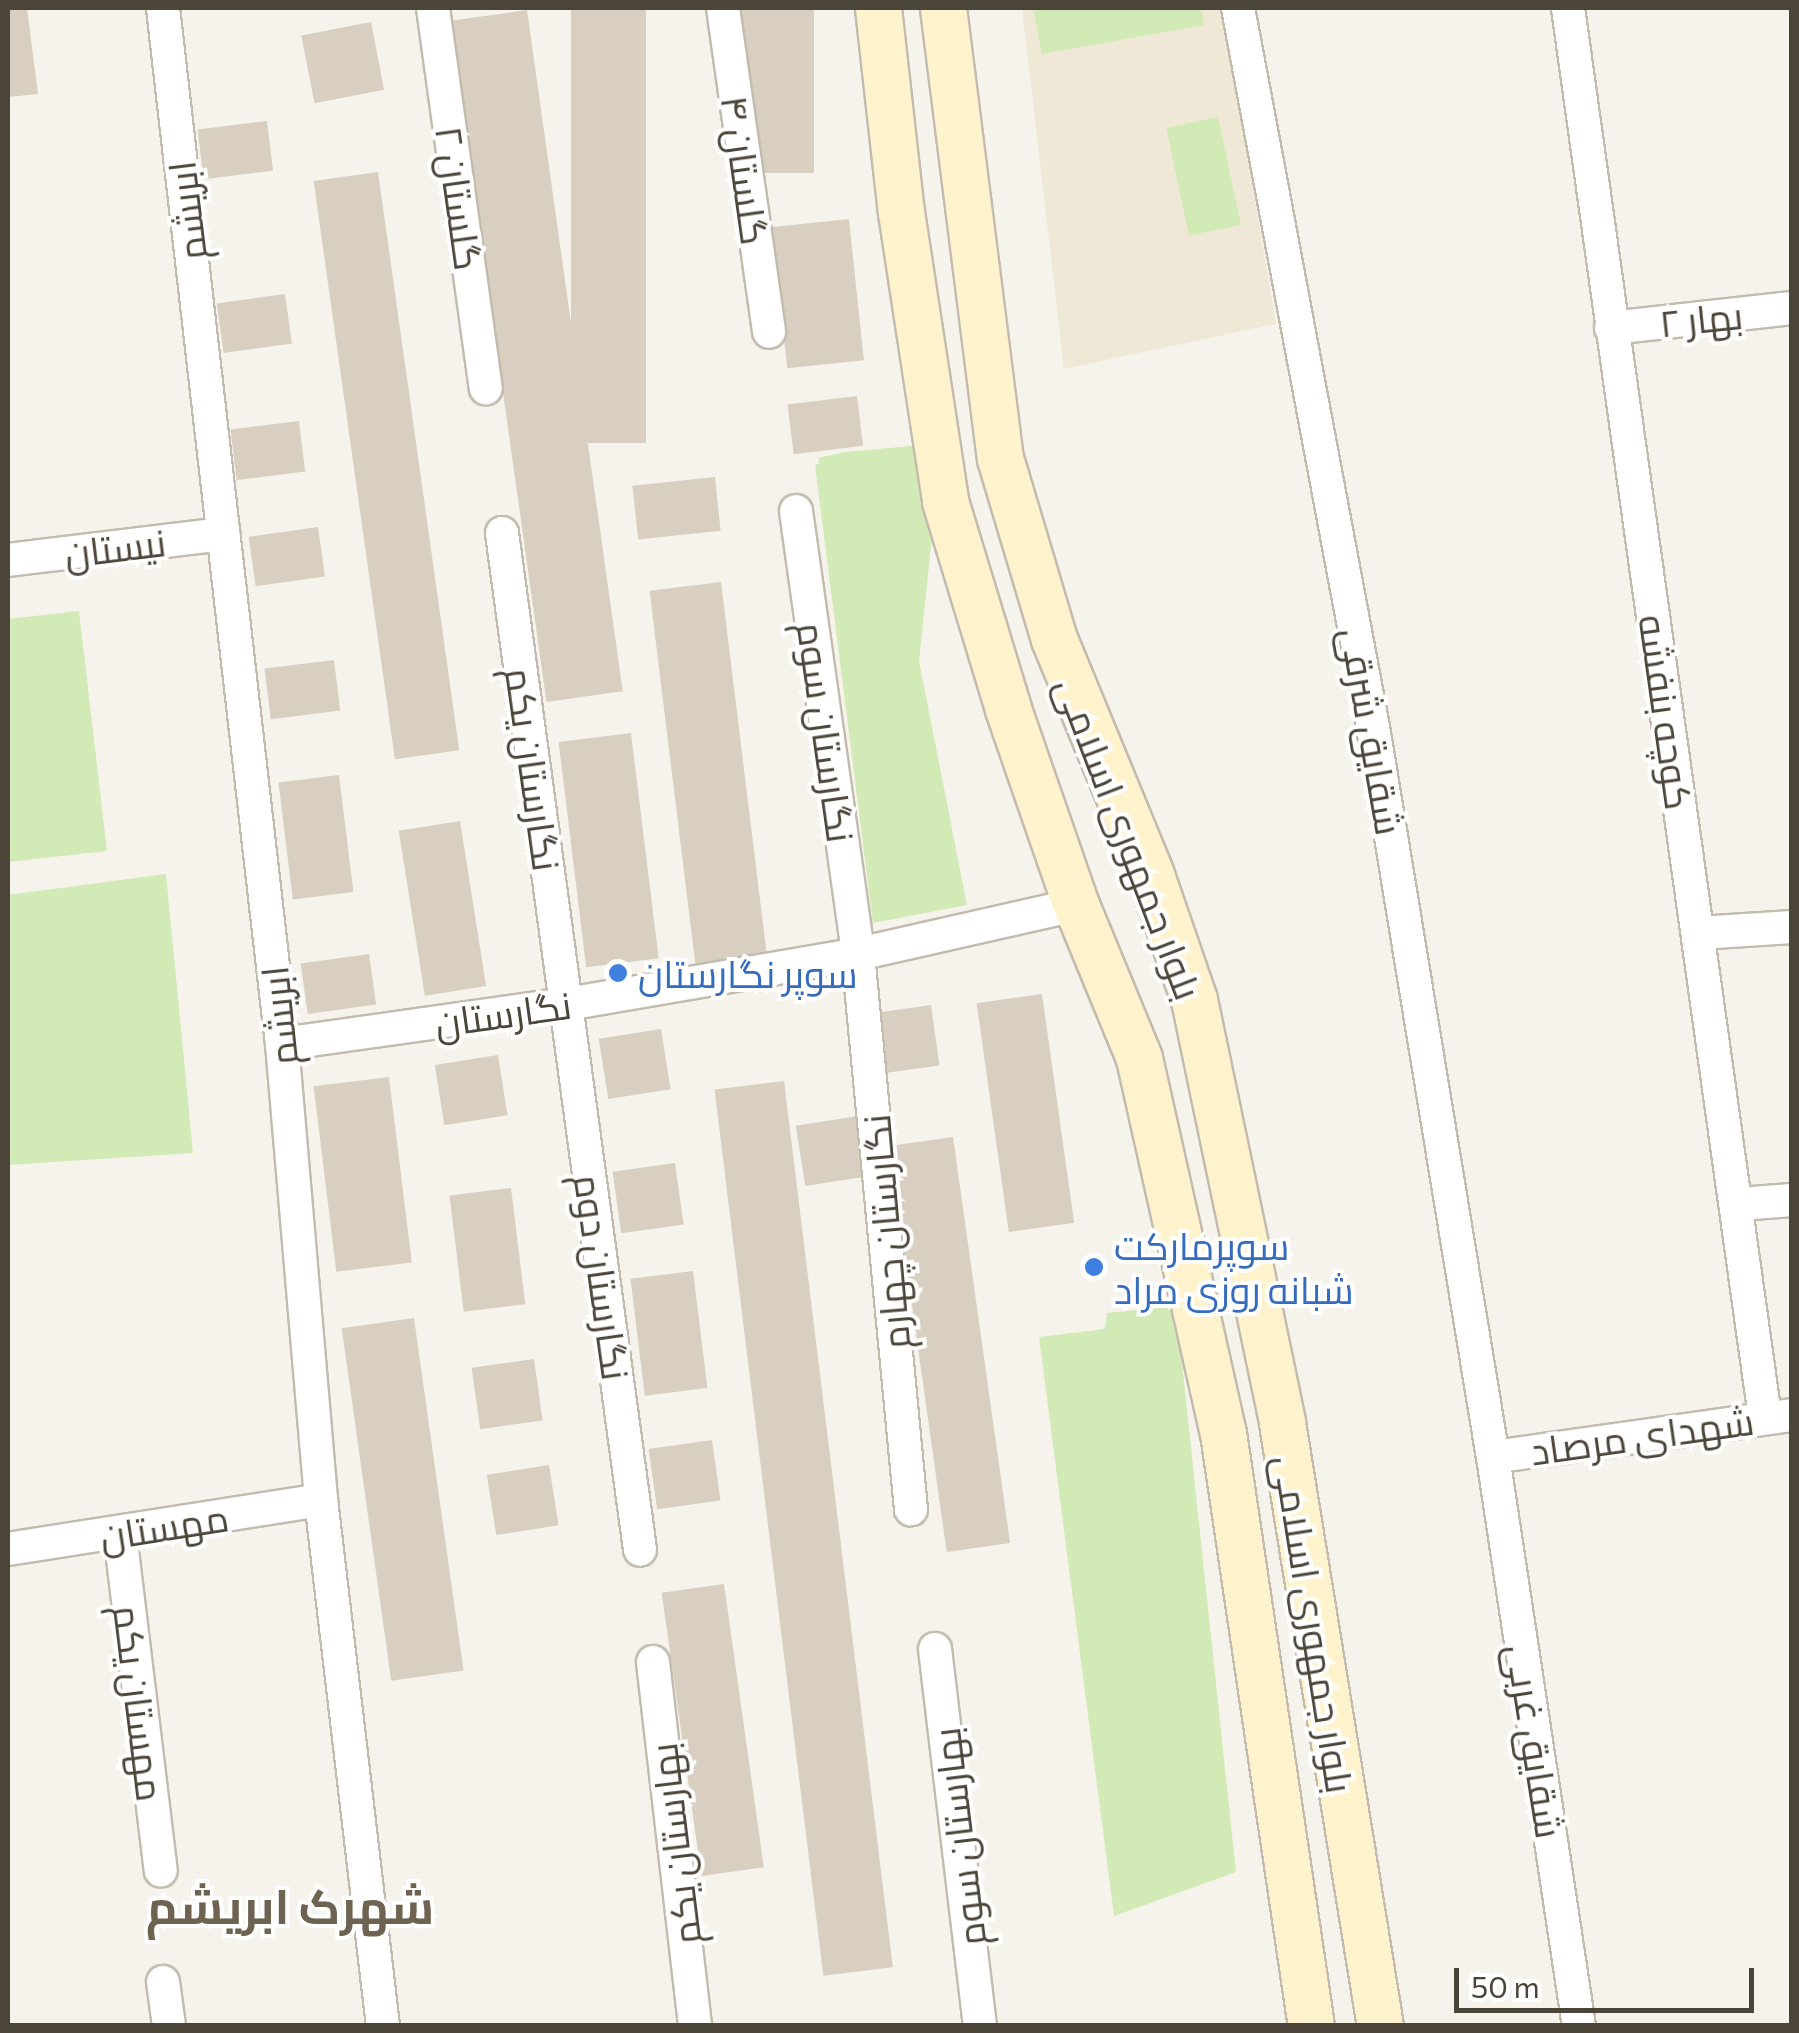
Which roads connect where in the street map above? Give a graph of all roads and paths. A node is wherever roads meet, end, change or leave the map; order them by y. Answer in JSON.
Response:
{"nodes":[{"id":1,"x":163,"y":8,"type":"edge"},
{"id":2,"x":433,"y":8,"type":"edge"},
{"id":3,"x":723,"y":8,"type":"edge"},
{"id":4,"x":878,"y":8,"type":"edge"},
{"id":5,"x":943,"y":8,"type":"edge"},
{"id":6,"x":1238,"y":8,"type":"edge"},
{"id":7,"x":1568,"y":8,"type":"edge"},
{"id":8,"x":1792,"y":308,"type":"edge"},
{"id":9,"x":1612,"y":328,"type":"junction"},
{"id":10,"x":769,"y":332,"type":"dead end"},
{"id":11,"x":486,"y":388,"type":"dead end"},
{"id":12,"x":796,"y":511,"type":"dead end"},
{"id":13,"x":502,"y":533,"type":"dead end"},
{"id":14,"x":223,"y":534,"type":"junction"},
{"id":15,"x":8,"y":560,"type":"edge"},
{"id":16,"x":1076,"y":905,"type":"junction"},
{"id":17,"x":1792,"y":927,"type":"edge"},
{"id":18,"x":1699,"y":933,"type":"junction"},
{"id":19,"x":858,"y":954,"type":"junction"},
{"id":20,"x":566,"y":1004,"type":"junction"},
{"id":21,"x":282,"y":1044,"type":"junction"},
{"id":22,"x":1792,"y":1200,"type":"edge"},
{"id":23,"x":1739,"y":1204,"type":"junction"},
{"id":24,"x":1778,"y":1416,"type":"edge"},
{"id":25,"x":1282,"y":1423,"type":"junction"},
{"id":26,"x":1223,"y":1433,"type":"junction"},
{"id":27,"x":1492,"y":1456,"type":"junction"},
{"id":28,"x":321,"y":1500,"type":"junction"},
{"id":29,"x":911,"y":1509,"type":"dead end"},
{"id":30,"x":120,"y":1534,"type":"junction"},
{"id":31,"x":8,"y":1548,"type":"edge"},
{"id":32,"x":640,"y":1550,"type":"dead end"},
{"id":33,"x":935,"y":1649,"type":"dead end"},
{"id":34,"x":653,"y":1662,"type":"dead end"},
{"id":35,"x":162,"y":1871,"type":"dead end"},
{"id":36,"x":163,"y":1982,"type":"dead end"},
{"id":37,"x":169,"y":2026,"type":"edge"},
{"id":38,"x":382,"y":2026,"type":"edge"},
{"id":39,"x":695,"y":2026,"type":"edge"},
{"id":40,"x":980,"y":2026,"type":"edge"},
{"id":41,"x":1311,"y":2026,"type":"edge"},
{"id":42,"x":1380,"y":2026,"type":"edge"},
{"id":43,"x":1579,"y":2026,"type":"edge"}],
"edges":[{"from":1,"to":14,"type":"street","name":"ابریشم"},
{"from":2,"to":11,"type":"street","name":"گلستان ۲"},
{"from":3,"to":10,"type":"street","name":"گلستان ۴"},
{"from":4,"to":16,"type":"main road","name":"بلوار جمهوری اسلامی"},
{"from":5,"to":25,"type":"main road","name":"بلوار جمهوری اسلامی"},
{"from":6,"to":27,"type":"street","name":"شقایق شرقی"},
{"from":7,"to":9,"type":"street","name":"کوچه بنفشه"},
{"from":8,"to":9,"type":"street","name":"بهار ۲"},
{"from":9,"to":18,"type":"street","name":"کوچه بنفشه"},
{"from":12,"to":19,"type":"street","name":"نگارستان سوم"},
{"from":13,"to":20,"type":"street","name":"نگارستان یکم"},
{"from":14,"to":15,"type":"street","name":"نیستان"},
{"from":14,"to":21,"type":"street","name":"ابریشم"},
{"from":16,"to":19,"type":"street","name":"نگارستان"},
{"from":16,"to":26,"type":"main road","name":"بلوار جمهوری اسلامی"},
{"from":17,"to":18,"type":"street"},
{"from":18,"to":23,"type":"street","name":"کوچه بنفشه"},
{"from":19,"to":20,"type":"street","name":"نگارستان"},
{"from":19,"to":29,"type":"street","name":"نگارستان چهارم"},
{"from":20,"to":21,"type":"street","name":"نگارستان"},
{"from":20,"to":32,"type":"street","name":"نگارستان دوم"},
{"from":21,"to":28,"type":"street","name":"ابریشم"},
{"from":22,"to":23,"type":"street"},
{"from":23,"to":24,"type":"street","name":"کوچه بنفشه"},
{"from":24,"to":27,"type":"street","name":"شهدای مرصاد"},
{"from":25,"to":26,"type":"main road"},
{"from":25,"to":42,"type":"main road","name":"بلوار جمهوری اسلامی"},
{"from":26,"to":41,"type":"main road","name":"بلوار جمهوری اسلامی"},
{"from":27,"to":43,"type":"street","name":"شقایق غربی"},
{"from":28,"to":30,"type":"street","name":"مهستان"},
{"from":28,"to":38,"type":"street","name":"ابریشم"},
{"from":30,"to":31,"type":"street","name":"مهستان"},
{"from":30,"to":35,"type":"street","name":"مهستان یکم"},
{"from":33,"to":40,"type":"street","name":"بهارستان سوم"},
{"from":34,"to":39,"type":"street","name":"بهارستان یکم"},
{"from":36,"to":37,"type":"street"}]}
